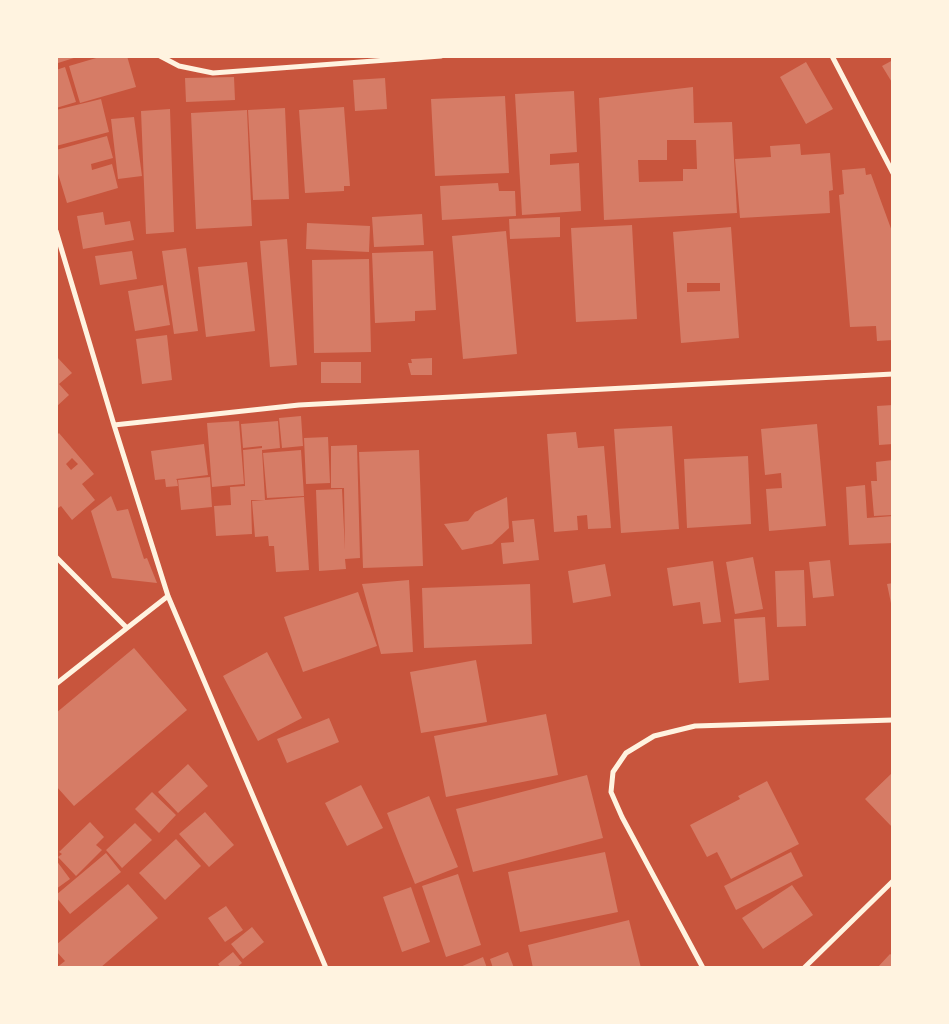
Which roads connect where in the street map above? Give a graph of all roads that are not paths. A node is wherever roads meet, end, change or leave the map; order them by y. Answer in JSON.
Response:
{"nodes":[{"id":1,"x":160,"y":56,"type":"edge"},
{"id":2,"x":440,"y":56,"type":"edge"},
{"id":3,"x":832,"y":56,"type":"edge"},
{"id":4,"x":893,"y":173,"type":"edge"},
{"id":5,"x":56,"y":231,"type":"edge"},
{"id":6,"x":893,"y":374,"type":"edge"},
{"id":7,"x":114,"y":425,"type":"junction"},
{"id":8,"x":56,"y":557,"type":"edge"},
{"id":9,"x":168,"y":596,"type":"junction"},
{"id":10,"x":127,"y":628,"type":"junction"},
{"id":11,"x":56,"y":684,"type":"edge"},
{"id":12,"x":893,"y":720,"type":"edge"},
{"id":13,"x":893,"y":881,"type":"edge"},
{"id":14,"x":326,"y":968,"type":"edge"},
{"id":15,"x":703,"y":968,"type":"edge"},
{"id":16,"x":804,"y":968,"type":"edge"}],
"edges":[{"from":1,"to":2,"type":"street"},
{"from":3,"to":4,"type":"street"},
{"from":5,"to":7,"type":"street"},
{"from":6,"to":7,"type":"street"},
{"from":7,"to":9,"type":"street"},
{"from":8,"to":10,"type":"street"},
{"from":9,"to":10,"type":"street"},
{"from":9,"to":14,"type":"street"},
{"from":10,"to":11,"type":"street"},
{"from":12,"to":15,"type":"street"},
{"from":13,"to":16,"type":"street"}]}
